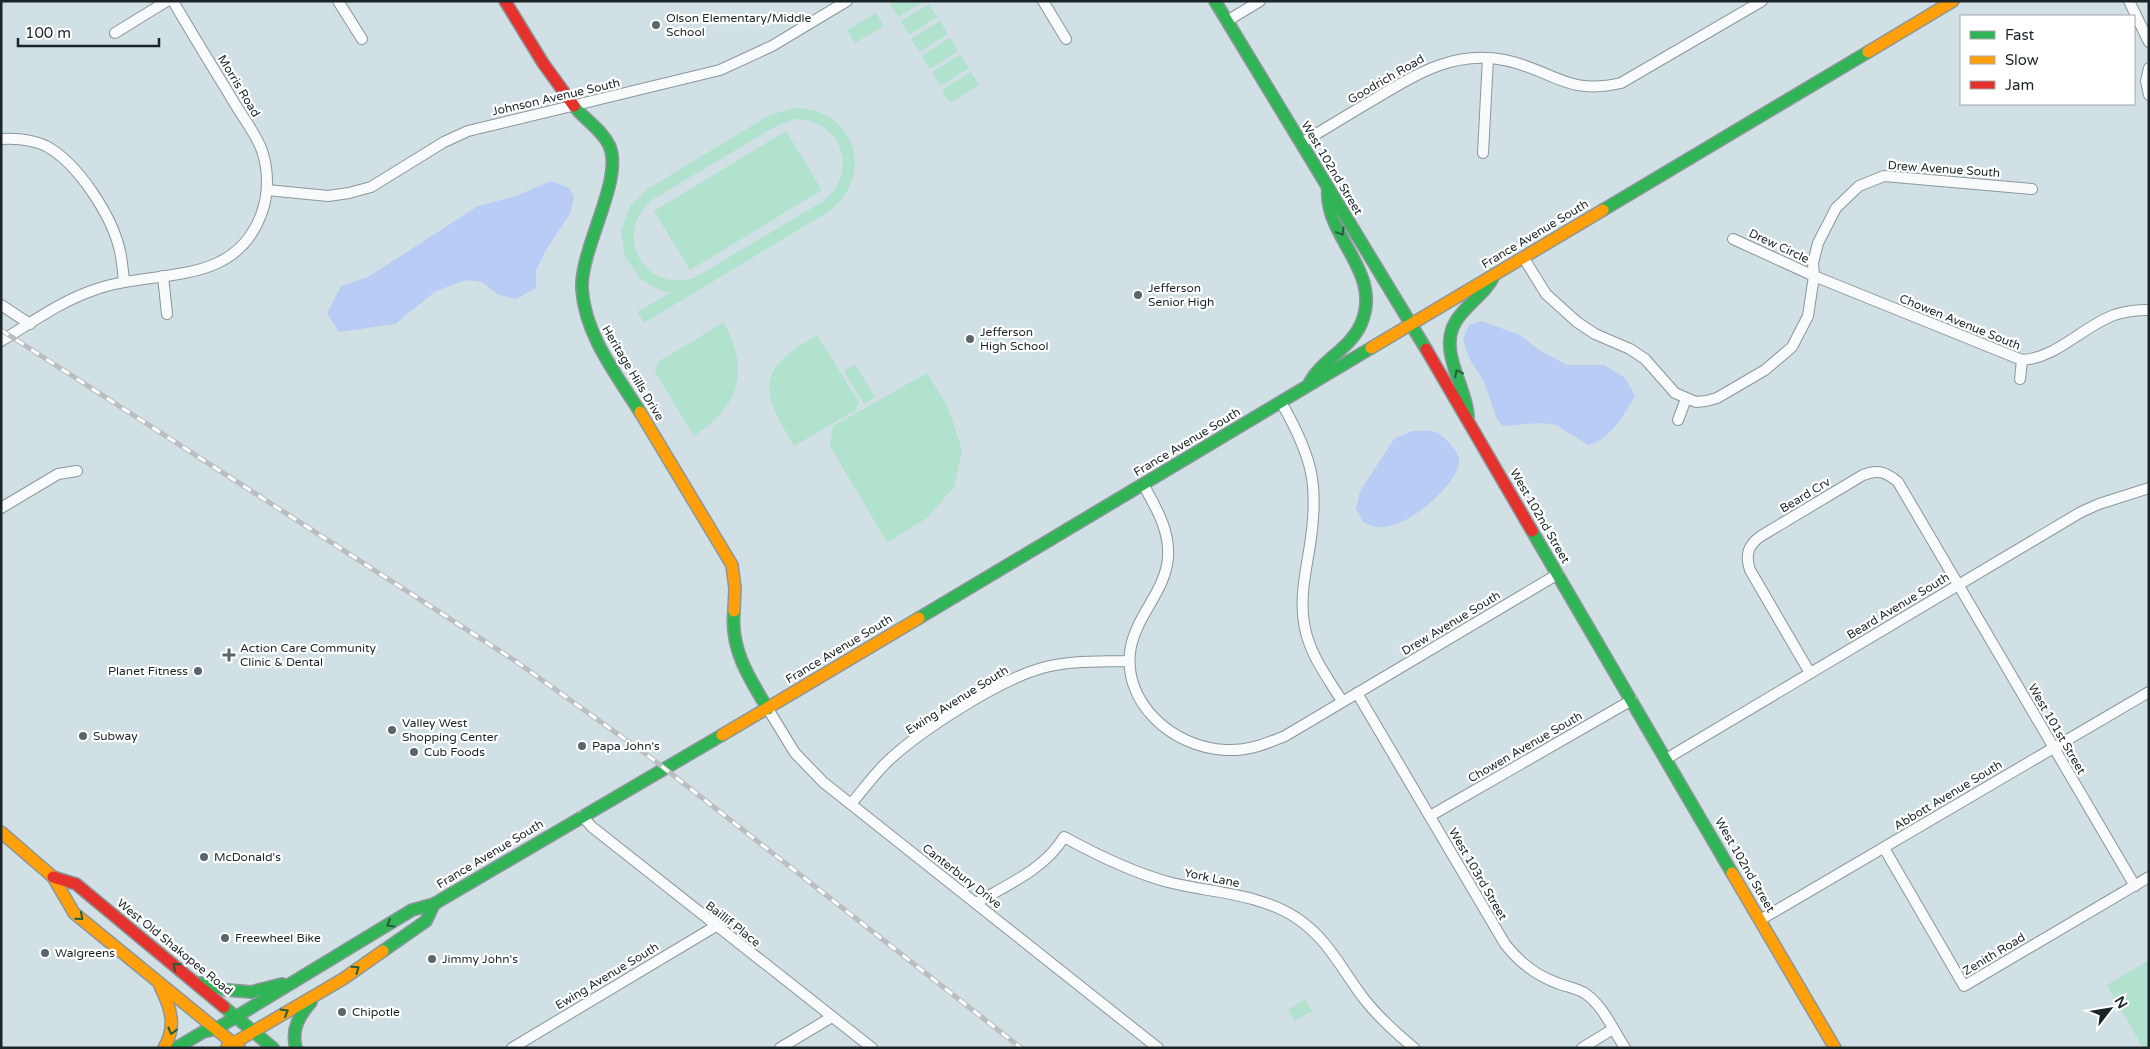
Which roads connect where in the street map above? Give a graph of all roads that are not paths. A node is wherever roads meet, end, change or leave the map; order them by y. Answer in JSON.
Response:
{"nodes":[{"id":1,"x":168,"y":1,"type":"edge"},
{"id":2,"x":173,"y":1,"type":"edge"},
{"id":3,"x":338,"y":1,"type":"edge"},
{"id":4,"x":505,"y":1,"type":"edge"},
{"id":5,"x":847,"y":1,"type":"edge"},
{"id":6,"x":1043,"y":1,"type":"edge"},
{"id":7,"x":1215,"y":1,"type":"edge"},
{"id":8,"x":1260,"y":1,"type":"edge"},
{"id":9,"x":1762,"y":1,"type":"edge"},
{"id":10,"x":1953,"y":1,"type":"edge"},
{"id":11,"x":2129,"y":1,"type":"edge"},
{"id":12,"x":1227,"y":21,"type":"junction"},
{"id":13,"x":115,"y":32,"type":"dead end"},
{"id":14,"x":362,"y":39,"type":"dead end"},
{"id":15,"x":1066,"y":39,"type":"dead end"},
{"id":16,"x":2149,"y":42,"type":"edge"},
{"id":17,"x":1488,"y":58,"type":"junction"},
{"id":18,"x":2149,"y":68,"type":"edge"},
{"id":19,"x":2149,"y":94,"type":"edge"},
{"id":20,"x":574,"y":106,"type":"junction"},
{"id":21,"x":1,"y":139,"type":"edge"},
{"id":22,"x":1301,"y":143,"type":"junction"},
{"id":23,"x":1483,"y":153,"type":"dead end"},
{"id":24,"x":1328,"y":188,"type":"junction"},
{"id":25,"x":2032,"y":189,"type":"dead end"},
{"id":26,"x":267,"y":190,"type":"junction"},
{"id":27,"x":1733,"y":239,"type":"dead end"},
{"id":28,"x":1523,"y":258,"type":"junction"},
{"id":29,"x":1496,"y":274,"type":"junction"},
{"id":30,"x":163,"y":276,"type":"junction"},
{"id":31,"x":1814,"y":276,"type":"junction"},
{"id":32,"x":124,"y":281,"type":"junction"},
{"id":33,"x":1,"y":305,"type":"edge"},
{"id":34,"x":2149,"y":310,"type":"edge"},
{"id":35,"x":167,"y":314,"type":"dead end"},
{"id":36,"x":30,"y":324,"type":"junction"},
{"id":37,"x":1411,"y":324,"type":"junction"},
{"id":38,"x":1,"y":341,"type":"edge"},
{"id":39,"x":2022,"y":360,"type":"junction"},
{"id":40,"x":2020,"y":379,"type":"dead end"},
{"id":41,"x":1309,"y":385,"type":"junction"},
{"id":42,"x":1686,"y":399,"type":"junction"},
{"id":43,"x":1281,"y":402,"type":"junction"},
{"id":44,"x":1467,"y":420,"type":"junction"},
{"id":45,"x":1678,"y":420,"type":"dead end"},
{"id":46,"x":77,"y":472,"type":"dead end"},
{"id":47,"x":1142,"y":484,"type":"junction"},
{"id":48,"x":2149,"y":488,"type":"edge"},
{"id":49,"x":1,"y":508,"type":"edge"},
{"id":50,"x":1558,"y":574,"type":"junction"},
{"id":51,"x":1958,"y":585,"type":"junction"},
{"id":52,"x":1130,"y":661,"type":"junction"},
{"id":53,"x":1810,"y":673,"type":"junction"},
{"id":54,"x":2149,"y":692,"type":"edge"},
{"id":55,"x":1357,"y":693,"type":"junction"},
{"id":56,"x":1632,"y":700,"type":"junction"},
{"id":57,"x":1342,"y":702,"type":"junction"},
{"id":58,"x":768,"y":708,"type":"junction"},
{"id":59,"x":2053,"y":747,"type":"junction"},
{"id":60,"x":1666,"y":759,"type":"junction"},
{"id":61,"x":851,"y":804,"type":"junction"},
{"id":62,"x":582,"y":816,"type":"junction"},
{"id":63,"x":1430,"y":816,"type":"junction"},
{"id":64,"x":1,"y":832,"type":"edge"},
{"id":65,"x":1884,"y":848,"type":"junction"},
{"id":66,"x":53,"y":877,"type":"junction"},
{"id":67,"x":2149,"y":877,"type":"edge"},
{"id":68,"x":2135,"y":886,"type":"junction"},
{"id":69,"x":434,"y":904,"type":"junction"},
{"id":70,"x":976,"y":904,"type":"junction"},
{"id":71,"x":1760,"y":920,"type":"junction"},
{"id":72,"x":716,"y":926,"type":"junction"},
{"id":73,"x":158,"y":981,"type":"junction"},
{"id":74,"x":195,"y":981,"type":"junction"},
{"id":75,"x":295,"y":981,"type":"junction"},
{"id":76,"x":317,"y":994,"type":"junction"},
{"id":77,"x":237,"y":1016,"type":"junction"},
{"id":78,"x":832,"y":1017,"type":"junction"},
{"id":79,"x":216,"y":1029,"type":"junction"},
{"id":80,"x":1614,"y":1029,"type":"junction"},
{"id":81,"x":253,"y":1031,"type":"junction"},
{"id":82,"x":232,"y":1046,"type":"edge"},
{"id":83,"x":164,"y":1048,"type":"edge"},
{"id":84,"x":176,"y":1048,"type":"edge"},
{"id":85,"x":273,"y":1048,"type":"edge"},
{"id":86,"x":296,"y":1048,"type":"edge"},
{"id":87,"x":512,"y":1048,"type":"edge"},
{"id":88,"x":780,"y":1048,"type":"edge"},
{"id":89,"x":872,"y":1048,"type":"edge"},
{"id":90,"x":1158,"y":1048,"type":"edge"},
{"id":91,"x":1414,"y":1048,"type":"edge"},
{"id":92,"x":1582,"y":1048,"type":"edge"},
{"id":93,"x":1626,"y":1048,"type":"edge"},
{"id":94,"x":1835,"y":1048,"type":"edge"}],
"edges":[{"from":1,"to":13,"type":"street"},
{"from":2,"to":26,"type":"street","name":"Morris Road"},
{"from":3,"to":14,"type":"street"},
{"from":4,"to":20,"type":"main road","name":"Heritage Hills Drive"},
{"from":5,"to":20,"type":"street","name":"Johnson Avenue South"},
{"from":6,"to":15,"type":"street"},
{"from":7,"to":12,"type":"main road","name":"West 102nd Street"},
{"from":8,"to":12,"type":"street"},
{"from":9,"to":17,"type":"street","name":"Goodrich Road"},
{"from":10,"to":28,"type":"main road","name":"France Avenue South"},
{"from":11,"to":16,"type":"street"},
{"from":12,"to":22,"type":"main road","name":"West 102nd Street"},
{"from":17,"to":22,"type":"street","name":"Goodrich Road"},
{"from":17,"to":23,"type":"street"},
{"from":18,"to":19,"type":"street"},
{"from":20,"to":26,"type":"street","name":"Johnson Avenue South"},
{"from":20,"to":58,"type":"main road","name":"Heritage Hills Drive"},
{"from":21,"to":32,"type":"street"},
{"from":22,"to":24,"type":"main road","name":"West 102nd Street"},
{"from":24,"to":37,"type":"main road","name":"West 102nd Street"},
{"from":24,"to":41,"type":"main road","one_way":true},
{"from":25,"to":31,"type":"street","name":"Drew Avenue South"},
{"from":26,"to":30,"type":"street"},
{"from":27,"to":31,"type":"street","name":"Drew Circle"},
{"from":28,"to":29,"type":"main road","name":"France Avenue South"},
{"from":28,"to":42,"type":"street"},
{"from":29,"to":37,"type":"main road","name":"France Avenue South"},
{"from":44,"to":29,"type":"main road","one_way":true},
{"from":30,"to":32,"type":"street"},
{"from":30,"to":35,"type":"street"},
{"from":31,"to":39,"type":"street","name":"Chowen Avenue South"},
{"from":31,"to":42,"type":"street","name":"Drew Avenue South"},
{"from":32,"to":36,"type":"street"},
{"from":33,"to":36,"type":"street"},
{"from":34,"to":39,"type":"street","name":"Chowen Avenue South"},
{"from":36,"to":38,"type":"street"},
{"from":37,"to":41,"type":"main road","name":"France Avenue South"},
{"from":37,"to":44,"type":"main road","name":"West 102nd Street"},
{"from":39,"to":40,"type":"street"},
{"from":41,"to":43,"type":"main road","name":"France Avenue South"},
{"from":42,"to":45,"type":"street"},
{"from":43,"to":47,"type":"main road","name":"France Avenue South"},
{"from":43,"to":57,"type":"street"},
{"from":44,"to":50,"type":"main road","name":"West 102nd Street"},
{"from":46,"to":49,"type":"street"},
{"from":47,"to":52,"type":"street"},
{"from":47,"to":58,"type":"main road","name":"France Avenue South"},
{"from":48,"to":51,"type":"street","name":"Beard Avenue South"},
{"from":50,"to":55,"type":"street","name":"Drew Avenue South"},
{"from":50,"to":56,"type":"main road","name":"West 102nd Street"},
{"from":51,"to":53,"type":"street","name":"Beard Avenue South"},
{"from":51,"to":53,"type":"street","name":"Beard Crv"},
{"from":51,"to":59,"type":"street","name":"West 101st Street"},
{"from":52,"to":57,"type":"street"},
{"from":52,"to":61,"type":"street","name":"Ewing Avenue South"},
{"from":53,"to":60,"type":"street","name":"Beard Avenue South"},
{"from":54,"to":59,"type":"street","name":"Abbott Avenue South"},
{"from":55,"to":57,"type":"street","name":"Drew Avenue South"},
{"from":55,"to":63,"type":"street","name":"West 103rd Street"},
{"from":56,"to":60,"type":"main road","name":"West 102nd Street"},
{"from":56,"to":63,"type":"street","name":"Chowen Avenue South"},
{"from":58,"to":61,"type":"street","name":"Canterbury Drive"},
{"from":58,"to":62,"type":"main road","name":"France Avenue South"},
{"from":59,"to":65,"type":"street","name":"Abbott Avenue South"},
{"from":59,"to":68,"type":"street","name":"West 101st Street"},
{"from":60,"to":71,"type":"main road","name":"West 102nd Street"},
{"from":61,"to":70,"type":"street","name":"Canterbury Drive"},
{"from":62,"to":69,"type":"main road","name":"France Avenue South"},
{"from":62,"to":72,"type":"street","name":"Baillif Place"},
{"from":63,"to":80,"type":"street","name":"West 103rd Street"},
{"from":64,"to":66,"type":"main road","name":"West Old Shakopee Road"},
{"from":65,"to":68,"type":"street","name":"Zenith Road"},
{"from":65,"to":71,"type":"street","name":"Abbott Avenue South"},
{"from":66,"to":73,"type":"main road","name":"West Old Shakopee Road","one_way":true},
{"from":74,"to":66,"type":"main road","name":"West Old Shakopee Road","one_way":true},
{"from":67,"to":68,"type":"street","name":"Zenith Road"},
{"from":69,"to":75,"type":"main road","name":"France Avenue South","one_way":true},
{"from":76,"to":69,"type":"main road","name":"France Avenue South","one_way":true},
{"from":70,"to":90,"type":"street","name":"Canterbury Drive"},
{"from":70,"to":91,"type":"street","name":"York Lane"},
{"from":71,"to":94,"type":"main road","name":"West 102nd Street"},
{"from":72,"to":78,"type":"street","name":"Baillif Place"},
{"from":72,"to":87,"type":"street","name":"Ewing Avenue South"},
{"from":73,"to":79,"type":"main road","name":"West Old Shakopee Road"},
{"from":73,"to":83,"type":"main road","one_way":true},
{"from":74,"to":75,"type":"main road"},
{"from":74,"to":77,"type":"main road","name":"West Old Shakopee Road"},
{"from":75,"to":77,"type":"main road","name":"France Avenue South"},
{"from":81,"to":76,"type":"main road","name":"France Avenue South","one_way":true},
{"from":76,"to":86,"type":"main road"},
{"from":77,"to":79,"type":"main road","name":"France Avenue South"},
{"from":77,"to":81,"type":"main road","name":"West Old Shakopee Road"},
{"from":78,"to":88,"type":"street"},
{"from":78,"to":89,"type":"street","name":"Baillif Place"},
{"from":79,"to":82,"type":"main road","name":"West Old Shakopee Road"},
{"from":79,"to":84,"type":"main road","name":"France Avenue South"},
{"from":80,"to":92,"type":"street"},
{"from":80,"to":93,"type":"street","name":"West 103rd Street"},
{"from":81,"to":82,"type":"main road","name":"France Avenue South"},
{"from":81,"to":85,"type":"main road","name":"West Old Shakopee Road"}]}
